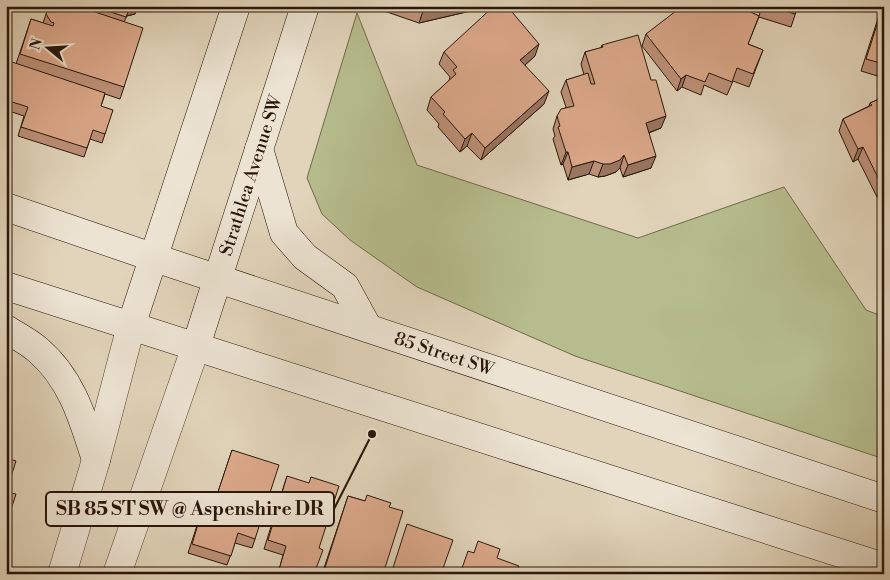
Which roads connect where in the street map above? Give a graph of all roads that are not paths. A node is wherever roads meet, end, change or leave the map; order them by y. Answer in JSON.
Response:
{"nodes":[{"id":1,"x":236,"y":6,"type":"edge"},
{"id":2,"x":305,"y":6,"type":"edge"},
{"id":3,"x":259,"y":149,"type":"junction"},
{"id":4,"x":6,"y":207,"type":"edge"},
{"id":5,"x":154,"y":258,"type":"junction"},
{"id":6,"x":218,"y":279,"type":"junction"},
{"id":7,"x":6,"y":286,"type":"edge"},
{"id":8,"x":131,"y":326,"type":"junction"},
{"id":9,"x":368,"y":328,"type":"junction"},
{"id":10,"x":6,"y":329,"type":"edge"},
{"id":11,"x":196,"y":346,"type":"junction"},
{"id":12,"x":96,"y":460,"type":"junction"},
{"id":13,"x":884,"y":499,"type":"edge"},
{"id":14,"x":884,"y":568,"type":"edge"},
{"id":15,"x":62,"y":574,"type":"edge"},
{"id":16,"x":117,"y":574,"type":"edge"}],
"edges":[{"from":1,"to":5,"type":"main road"},
{"from":2,"to":3,"type":"main road","name":"Strathlea Avenue SW"},
{"from":3,"to":6,"type":"main road","name":"Strathlea Avenue SW"},
{"from":3,"to":9,"type":"main road"},
{"from":4,"to":5,"type":"main road","name":"85 Street SW"},
{"from":5,"to":6,"type":"main road","name":"85 Street SW"},
{"from":5,"to":8,"type":"main road"},
{"from":6,"to":9,"type":"main road","name":"85 Street SW"},
{"from":6,"to":11,"type":"main road","name":"Strathlea Avenue SW"},
{"from":7,"to":8,"type":"main road"},
{"from":8,"to":11,"type":"main road"},
{"from":8,"to":12,"type":"main road"},
{"from":9,"to":13,"type":"main road","name":"85 Street SW"},
{"from":10,"to":12,"type":"main road"},
{"from":11,"to":14,"type":"main road"},
{"from":11,"to":16,"type":"main road","name":"Strathlea Avenue SW"},
{"from":12,"to":15,"type":"main road"}]}
